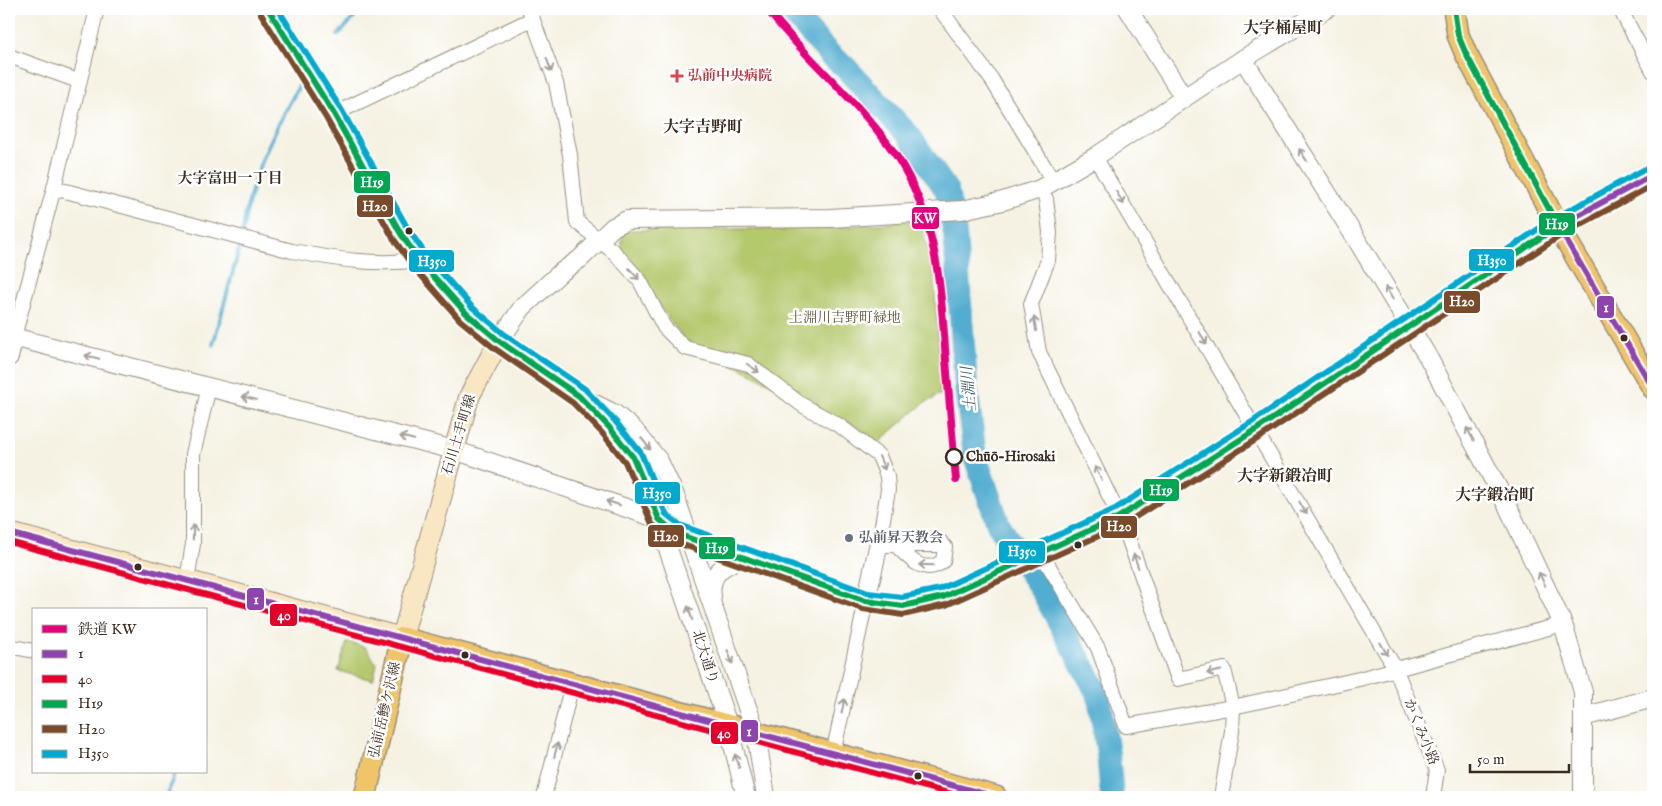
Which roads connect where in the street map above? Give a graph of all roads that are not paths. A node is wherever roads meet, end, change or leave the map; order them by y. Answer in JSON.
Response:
{"nodes":[{"id":1,"x":97,"y":9,"type":"edge"},
{"id":2,"x":268,"y":9,"type":"edge"},
{"id":3,"x":940,"y":9,"type":"edge"},
{"id":4,"x":1128,"y":9,"type":"edge"},
{"id":5,"x":1326,"y":9,"type":"edge"},
{"id":6,"x":1454,"y":9,"type":"edge"},
{"id":7,"x":1620,"y":9,"type":"edge"},
{"id":8,"x":530,"y":14,"type":"edge"},
{"id":9,"x":9,"y":56,"type":"edge"},
{"id":10,"x":1243,"y":59,"type":"junction"},
{"id":11,"x":1653,"y":71,"type":"edge"},
{"id":12,"x":78,"y":81,"type":"junction"},
{"id":13,"x":1184,"y":98,"type":"junction"},
{"id":14,"x":334,"y":114,"type":"junction"},
{"id":15,"x":1095,"y":156,"type":"junction"},
{"id":16,"x":1653,"y":175,"type":"edge"},
{"id":17,"x":1047,"y":185,"type":"junction"},
{"id":18,"x":54,"y":188,"type":"junction"},
{"id":19,"x":1558,"y":226,"type":"junction"},
{"id":20,"x":599,"y":241,"type":"junction"},
{"id":21,"x":419,"y":260,"type":"junction"},
{"id":22,"x":1409,"y":325,"type":"junction"},
{"id":23,"x":11,"y":336,"type":"edge"},
{"id":24,"x":499,"y":341,"type":"junction"},
{"id":25,"x":9,"y":357,"type":"edge"},
{"id":26,"x":208,"y":387,"type":"junction"},
{"id":27,"x":1653,"y":388,"type":"edge"},
{"id":28,"x":579,"y":396,"type":"junction"},
{"id":29,"x":1257,"y":429,"type":"junction"},
{"id":30,"x":454,"y":450,"type":"junction"},
{"id":31,"x":1119,"y":517,"type":"junction"},
{"id":32,"x":659,"y":519,"type":"junction"},
{"id":33,"x":9,"y":533,"type":"edge"},
{"id":34,"x":689,"y":537,"type":"junction"},
{"id":35,"x":886,"y":543,"type":"junction"},
{"id":36,"x":939,"y":543,"type":"dead end"},
{"id":37,"x":1039,"y":554,"type":"junction"},
{"id":38,"x":746,"y":557,"type":"junction"},
{"id":39,"x":187,"y":580,"type":"junction"},
{"id":40,"x":866,"y":601,"type":"junction"},
{"id":41,"x":715,"y":611,"type":"junction"},
{"id":42,"x":1563,"y":624,"type":"junction"},
{"id":43,"x":402,"y":638,"type":"junction"},
{"id":44,"x":9,"y":646,"type":"edge"},
{"id":45,"x":32,"y":651,"type":"edge"},
{"id":46,"x":1395,"y":668,"type":"junction"},
{"id":47,"x":572,"y":684,"type":"junction"},
{"id":48,"x":1653,"y":698,"type":"edge"},
{"id":49,"x":1233,"y":707,"type":"junction"},
{"id":50,"x":1583,"y":717,"type":"junction"},
{"id":51,"x":728,"y":725,"type":"junction"},
{"id":52,"x":756,"y":733,"type":"junction"},
{"id":53,"x":833,"y":754,"type":"junction"},
{"id":54,"x":949,"y":791,"type":"edge"},
{"id":55,"x":365,"y":797,"type":"edge"},
{"id":56,"x":544,"y":797,"type":"edge"},
{"id":57,"x":746,"y":797,"type":"edge"},
{"id":58,"x":766,"y":797,"type":"edge"},
{"id":59,"x":996,"y":797,"type":"edge"},
{"id":60,"x":1221,"y":797,"type":"edge"},
{"id":61,"x":1433,"y":797,"type":"edge"},
{"id":62,"x":1583,"y":797,"type":"edge"}],
"edges":[{"from":1,"to":12,"type":"street"},
{"from":2,"to":14,"type":"main road"},
{"from":3,"to":17,"type":"street"},
{"from":4,"to":13,"type":"street"},
{"from":5,"to":10,"type":"street"},
{"from":6,"to":19,"type":"main road"},
{"from":7,"to":11,"type":"street"},
{"from":8,"to":14,"type":"street"},
{"from":8,"to":20,"type":"street","one_way":true},
{"from":9,"to":12,"type":"street"},
{"from":10,"to":13,"type":"street"},
{"from":22,"to":10,"type":"street","one_way":true},
{"from":12,"to":18,"type":"street"},
{"from":13,"to":15,"type":"street"},
{"from":14,"to":21,"type":"main road"},
{"from":15,"to":17,"type":"street"},
{"from":15,"to":29,"type":"street","name":"かくみ小路","one_way":true},
{"from":16,"to":19,"type":"street"},
{"from":17,"to":20,"type":"street"},
{"from":31,"to":17,"type":"street","one_way":true},
{"from":18,"to":21,"type":"street"},
{"from":18,"to":23,"type":"street"},
{"from":19,"to":22,"type":"street"},
{"from":19,"to":27,"type":"main road"},
{"from":20,"to":24,"type":"street"},
{"from":20,"to":35,"type":"street","one_way":true},
{"from":21,"to":24,"type":"main road"},
{"from":22,"to":29,"type":"street"},
{"from":42,"to":22,"type":"street","one_way":true},
{"from":23,"to":25,"type":"street"},
{"from":26,"to":23,"type":"street","one_way":true},
{"from":24,"to":28,"type":"street"},
{"from":24,"to":30,"type":"main road","name":"石川土手町線"},
{"from":30,"to":26,"type":"street","one_way":true},
{"from":39,"to":26,"type":"street","one_way":true},
{"from":28,"to":32,"type":"street","name":"北大通り"},
{"from":28,"to":34,"type":"street","name":"北大通り","one_way":true},
{"from":29,"to":31,"type":"street"},
{"from":29,"to":46,"type":"street","name":"かくみ小路","one_way":true},
{"from":32,"to":30,"type":"street","one_way":true},
{"from":30,"to":43,"type":"main road","name":"石川土手町線"},
{"from":31,"to":37,"type":"street"},
{"from":49,"to":31,"type":"street","one_way":true},
{"from":32,"to":34,"type":"street"},
{"from":51,"to":32,"type":"street","name":"北大通り","one_way":true},
{"from":33,"to":39,"type":"main road"},
{"from":34,"to":38,"type":"street"},
{"from":34,"to":41,"type":"street","name":"北大通り"},
{"from":35,"to":36,"type":"street"},
{"from":35,"to":40,"type":"street"},
{"from":37,"to":40,"type":"street"},
{"from":37,"to":49,"type":"street"},
{"from":38,"to":40,"type":"street"},
{"from":38,"to":41,"type":"street"},
{"from":39,"to":43,"type":"main road"},
{"from":53,"to":40,"type":"street","one_way":true},
{"from":41,"to":52,"type":"street","name":"北大通り","one_way":true},
{"from":42,"to":46,"type":"street"},
{"from":42,"to":50,"type":"street"},
{"from":43,"to":47,"type":"main road"},
{"from":43,"to":55,"type":"main road","name":"弘前岳鰺ケ沢線"},
{"from":44,"to":45,"type":"street"},
{"from":46,"to":49,"type":"street"},
{"from":46,"to":61,"type":"street","name":"かくみ小路"},
{"from":47,"to":51,"type":"main road"},
{"from":56,"to":47,"type":"street","one_way":true},
{"from":48,"to":50,"type":"street"},
{"from":49,"to":60,"type":"street"},
{"from":50,"to":62,"type":"street"},
{"from":51,"to":52,"type":"main road"},
{"from":57,"to":51,"type":"street","name":"北大通り","one_way":true},
{"from":52,"to":53,"type":"main road"},
{"from":52,"to":58,"type":"street","name":"北大通り"},
{"from":53,"to":54,"type":"main road"},
{"from":54,"to":59,"type":"main road"}]}
